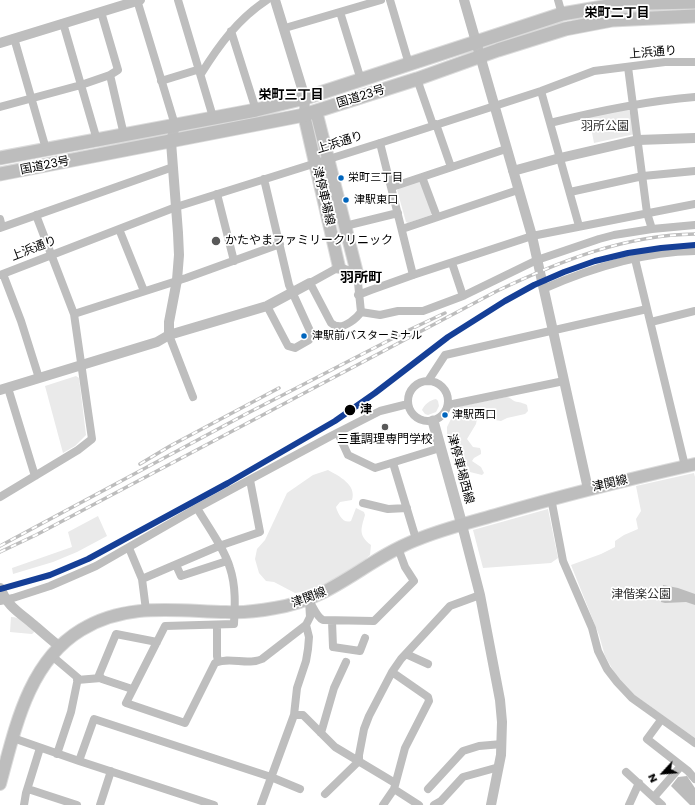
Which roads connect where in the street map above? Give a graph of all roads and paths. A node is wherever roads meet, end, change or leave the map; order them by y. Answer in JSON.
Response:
{"nodes":[{"id":1,"x":138,"y":0,"type":"edge"},
{"id":2,"x":178,"y":0,"type":"edge"},
{"id":3,"x":267,"y":0,"type":"edge"},
{"id":4,"x":275,"y":0,"type":"edge"},
{"id":5,"x":381,"y":0,"type":"edge"},
{"id":6,"x":390,"y":0,"type":"edge"},
{"id":7,"x":464,"y":0,"type":"edge"},
{"id":8,"x":558,"y":0,"type":"edge"},
{"id":9,"x":650,"y":1,"type":"edge"},
{"id":10,"x":695,"y":2,"type":"edge"},
{"id":11,"x":101,"y":12,"type":"junction"},
{"id":12,"x":340,"y":12,"type":"junction"},
{"id":13,"x":562,"y":14,"type":"junction"},
{"id":14,"x":695,"y":16,"type":"edge"},
{"id":15,"x":63,"y":23,"type":"junction"},
{"id":16,"x":285,"y":28,"type":"junction"},
{"id":17,"x":231,"y":30,"type":"junction"},
{"id":18,"x":14,"y":38,"type":"junction"},
{"id":19,"x":476,"y":42,"type":"junction"},
{"id":20,"x":0,"y":43,"type":"edge"},
{"id":21,"x":480,"y":57,"type":"junction"},
{"id":22,"x":695,"y":62,"type":"edge"},
{"id":23,"x":409,"y":64,"type":"junction"},
{"id":24,"x":628,"y":67,"type":"junction"},
{"id":25,"x":200,"y":72,"type":"junction"},
{"id":26,"x":110,"y":75,"type":"junction"},
{"id":27,"x":417,"y":79,"type":"junction"},
{"id":28,"x":361,"y":80,"type":"junction"},
{"id":29,"x":161,"y":81,"type":"junction"},
{"id":30,"x":81,"y":84,"type":"junction"},
{"id":31,"x":540,"y":91,"type":"junction"},
{"id":32,"x":695,"y":97,"type":"edge"},
{"id":33,"x":305,"y":98,"type":"junction"},
{"id":34,"x":32,"y":99,"type":"junction"},
{"id":35,"x":633,"y":104,"type":"junction"},
{"id":36,"x":494,"y":106,"type":"junction"},
{"id":37,"x":0,"y":108,"type":"edge"},
{"id":38,"x":256,"y":110,"type":"junction"},
{"id":39,"x":316,"y":111,"type":"junction"},
{"id":40,"x":304,"y":116,"type":"junction"},
{"id":41,"x":213,"y":117,"type":"junction"},
{"id":42,"x":550,"y":123,"type":"junction"},
{"id":43,"x":175,"y":125,"type":"junction"},
{"id":44,"x":435,"y":125,"type":"junction"},
{"id":45,"x":124,"y":135,"type":"junction"},
{"id":46,"x":695,"y":138,"type":"edge"},
{"id":47,"x":97,"y":140,"type":"junction"},
{"id":48,"x":638,"y":140,"type":"junction"},
{"id":49,"x":171,"y":142,"type":"junction"},
{"id":50,"x":380,"y":143,"type":"junction"},
{"id":51,"x":46,"y":149,"type":"junction"},
{"id":52,"x":506,"y":149,"type":"junction"},
{"id":53,"x":0,"y":158,"type":"edge"},
{"id":54,"x":560,"y":158,"type":"junction"},
{"id":55,"x":328,"y":159,"type":"junction"},
{"id":56,"x":315,"y":163,"type":"junction"},
{"id":57,"x":173,"y":167,"type":"junction"},
{"id":58,"x":451,"y":167,"type":"junction"},
{"id":59,"x":513,"y":171,"type":"junction"},
{"id":60,"x":695,"y":171,"type":"edge"},
{"id":61,"x":0,"y":174,"type":"edge"},
{"id":62,"x":643,"y":176,"type":"junction"},
{"id":63,"x":422,"y":177,"type":"junction"},
{"id":64,"x":264,"y":179,"type":"junction"},
{"id":65,"x":392,"y":187,"type":"junction"},
{"id":66,"x":518,"y":190,"type":"junction"},
{"id":67,"x":570,"y":192,"type":"junction"},
{"id":68,"x":217,"y":194,"type":"junction"},
{"id":69,"x":695,"y":204,"type":"edge"},
{"id":70,"x":176,"y":207,"type":"junction"},
{"id":71,"x":398,"y":213,"type":"junction"},
{"id":72,"x":648,"y":213,"type":"junction"},
{"id":73,"x":36,"y":216,"type":"junction"},
{"id":74,"x":437,"y":217,"type":"junction"},
{"id":75,"x":1,"y":225,"type":"edge"},
{"id":76,"x":695,"y":225,"type":"edge"},
{"id":77,"x":345,"y":226,"type":"junction"},
{"id":78,"x":579,"y":226,"type":"junction"},
{"id":79,"x":119,"y":229,"type":"junction"},
{"id":80,"x":402,"y":229,"type":"junction"},
{"id":81,"x":652,"y":229,"type":"junction"},
{"id":82,"x":532,"y":236,"type":"junction"},
{"id":83,"x":280,"y":244,"type":"junction"},
{"id":84,"x":695,"y":251,"type":"edge"},
{"id":85,"x":52,"y":256,"type":"junction"},
{"id":86,"x":635,"y":258,"type":"junction"},
{"id":87,"x":234,"y":260,"type":"junction"},
{"id":88,"x":537,"y":260,"type":"junction"},
{"id":89,"x":452,"y":263,"type":"junction"},
{"id":90,"x":339,"y":266,"type":"junction"},
{"id":91,"x":357,"y":273,"type":"junction"},
{"id":92,"x":2,"y":275,"type":"edge"},
{"id":93,"x":413,"y":275,"type":"junction"},
{"id":94,"x":177,"y":280,"type":"junction"},
{"id":95,"x":310,"y":283,"type":"junction"},
{"id":96,"x":543,"y":289,"type":"junction"},
{"id":97,"x":144,"y":291,"type":"junction"},
{"id":98,"x":294,"y":292,"type":"junction"},
{"id":99,"x":358,"y":295,"type":"junction"},
{"id":100,"x":463,"y":296,"type":"junction"},
{"id":101,"x":267,"y":306,"type":"junction"},
{"id":102,"x":647,"y":309,"type":"junction"},
{"id":103,"x":695,"y":311,"type":"edge"},
{"id":104,"x":361,"y":312,"type":"junction"},
{"id":105,"x":74,"y":314,"type":"junction"},
{"id":106,"x":651,"y":322,"type":"junction"},
{"id":107,"x":552,"y":330,"type":"junction"},
{"id":108,"x":169,"y":335,"type":"junction"},
{"id":109,"x":81,"y":365,"type":"junction"},
{"id":110,"x":39,"y":378,"type":"junction"},
{"id":111,"x":428,"y":381,"type":"junction"},
{"id":112,"x":564,"y":381,"type":"junction"},
{"id":113,"x":4,"y":389,"type":"edge"},
{"id":114,"x":193,"y":396,"type":"dead end"},
{"id":115,"x":408,"y":404,"type":"junction"},
{"id":116,"x":448,"y":404,"type":"junction"},
{"id":117,"x":433,"y":421,"type":"junction"},
{"id":118,"x":338,"y":433,"type":"junction"},
{"id":119,"x":440,"y":448,"type":"junction"},
{"id":120,"x":393,"y":463,"type":"junction"},
{"id":121,"x":690,"y":465,"type":"edge"},
{"id":122,"x":35,"y":476,"type":"junction"},
{"id":123,"x":250,"y":480,"type":"junction"},
{"id":124,"x":588,"y":489,"type":"junction"},
{"id":125,"x":0,"y":497,"type":"edge"},
{"id":126,"x":552,"y":498,"type":"junction"},
{"id":127,"x":363,"y":503,"type":"dead end"},
{"id":128,"x":197,"y":508,"type":"junction"},
{"id":129,"x":407,"y":508,"type":"junction"},
{"id":130,"x":462,"y":525,"type":"junction"},
{"id":131,"x":416,"y":539,"type":"junction"},
{"id":132,"x":219,"y":546,"type":"junction"},
{"id":133,"x":129,"y":548,"type":"junction"},
{"id":134,"x":398,"y":548,"type":"junction"},
{"id":135,"x":228,"y":561,"type":"junction"},
{"id":136,"x":176,"y":565,"type":"junction"},
{"id":137,"x":142,"y":580,"type":"junction"},
{"id":138,"x":0,"y":588,"type":"edge"},
{"id":139,"x":480,"y":595,"type":"junction"},
{"id":140,"x":309,"y":600,"type":"junction"},
{"id":141,"x":3,"y":601,"type":"edge"},
{"id":142,"x":146,"y":610,"type":"junction"},
{"id":143,"x":234,"y":612,"type":"junction"},
{"id":144,"x":332,"y":621,"type":"junction"},
{"id":145,"x":216,"y":624,"type":"junction"},
{"id":146,"x":306,"y":626,"type":"junction"},
{"id":147,"x":365,"y":638,"type":"dead end"},
{"id":148,"x":157,"y":642,"type":"junction"},
{"id":149,"x":56,"y":652,"type":"junction"},
{"id":150,"x":406,"y":654,"type":"junction"},
{"id":151,"x":218,"y":661,"type":"junction"},
{"id":152,"x":346,"y":662,"type":"dead end"},
{"id":153,"x":428,"y":664,"type":"dead end"},
{"id":154,"x":392,"y":672,"type":"junction"},
{"id":155,"x":101,"y":678,"type":"junction"},
{"id":156,"x":77,"y":680,"type":"junction"},
{"id":157,"x":132,"y":689,"type":"junction"},
{"id":158,"x":294,"y":715,"type":"junction"},
{"id":159,"x":661,"y":720,"type":"junction"},
{"id":160,"x":321,"y":733,"type":"junction"},
{"id":161,"x":13,"y":738,"type":"junction"},
{"id":162,"x":695,"y":743,"type":"edge"},
{"id":163,"x":502,"y":744,"type":"junction"},
{"id":164,"x":40,"y":748,"type":"junction"},
{"id":165,"x":57,"y":754,"type":"junction"},
{"id":166,"x":359,"y":761,"type":"junction"},
{"id":167,"x":79,"y":762,"type":"junction"},
{"id":168,"x":681,"y":766,"type":"junction"},
{"id":169,"x":499,"y":767,"type":"junction"},
{"id":170,"x":111,"y":771,"type":"junction"},
{"id":171,"x":626,"y":772,"type":"dead end"},
{"id":172,"x":271,"y":777,"type":"junction"},
{"id":173,"x":695,"y":779,"type":"edge"},
{"id":174,"x":639,"y":783,"type":"junction"},
{"id":175,"x":0,"y":784,"type":"edge"},
{"id":176,"x":394,"y":786,"type":"junction"},
{"id":177,"x":28,"y":788,"type":"junction"},
{"id":178,"x":300,"y":789,"type":"dead end"},
{"id":179,"x":428,"y":789,"type":"dead end"},
{"id":180,"x":325,"y":794,"type":"dead end"},
{"id":181,"x":654,"y":797,"type":"junction"},
{"id":182,"x":62,"y":803,"type":"edge"},
{"id":183,"x":24,"y":805,"type":"edge"},
{"id":184,"x":77,"y":805,"type":"edge"},
{"id":185,"x":100,"y":805,"type":"edge"},
{"id":186,"x":214,"y":805,"type":"edge"},
{"id":187,"x":262,"y":805,"type":"edge"},
{"id":188,"x":383,"y":805,"type":"edge"},
{"id":189,"x":418,"y":805,"type":"edge"},
{"id":190,"x":434,"y":805,"type":"edge"},
{"id":191,"x":491,"y":805,"type":"edge"},
{"id":192,"x":629,"y":805,"type":"edge"},
{"id":193,"x":662,"y":805,"type":"edge"}],
"edges":[{"from":1,"to":11,"type":"street"},
{"from":1,"to":29,"type":"street"},
{"from":2,"to":25,"type":"street"},
{"from":3,"to":17,"type":"street"},
{"from":4,"to":16,"type":"street"},
{"from":5,"to":12,"type":"street"},
{"from":6,"to":23,"type":"street"},
{"from":7,"to":19,"type":"street"},
{"from":8,"to":13,"type":"street"},
{"from":9,"to":10,"type":"highway","name":"国道23号"},
{"from":9,"to":13,"type":"highway","name":"国道23号"},
{"from":11,"to":15,"type":"street"},
{"from":11,"to":26,"type":"street"},
{"from":12,"to":16,"type":"street"},
{"from":12,"to":28,"type":"street"},
{"from":13,"to":19,"type":"highway","name":"国道23号"},
{"from":14,"to":21,"type":"highway","name":"国道23号"},
{"from":15,"to":18,"type":"street"},
{"from":15,"to":30,"type":"street"},
{"from":16,"to":33,"type":"street"},
{"from":17,"to":25,"type":"street"},
{"from":17,"to":38,"type":"street"},
{"from":18,"to":20,"type":"street"},
{"from":18,"to":34,"type":"street"},
{"from":19,"to":21,"type":"street"},
{"from":19,"to":23,"type":"highway","name":"国道23号"},
{"from":21,"to":27,"type":"highway","name":"国道23号"},
{"from":21,"to":36,"type":"street"},
{"from":22,"to":24,"type":"street","name":"上浜通り"},
{"from":23,"to":28,"type":"highway","name":"国道23号"},
{"from":24,"to":31,"type":"street","name":"上浜通り"},
{"from":24,"to":35,"type":"street"},
{"from":25,"to":29,"type":"street"},
{"from":25,"to":41,"type":"street"},
{"from":26,"to":30,"type":"street"},
{"from":26,"to":45,"type":"street"},
{"from":27,"to":39,"type":"highway","name":"国道23号"},
{"from":27,"to":44,"type":"street"},
{"from":28,"to":33,"type":"highway","name":"国道23号"},
{"from":29,"to":43,"type":"street"},
{"from":30,"to":34,"type":"street"},
{"from":30,"to":47,"type":"street"},
{"from":31,"to":36,"type":"street","name":"上浜通り"},
{"from":31,"to":42,"type":"street"},
{"from":32,"to":35,"type":"street"},
{"from":33,"to":38,"type":"highway","name":"国道23号"},
{"from":33,"to":39,"type":"street"},
{"from":33,"to":40,"type":"street"},
{"from":34,"to":37,"type":"street"},
{"from":34,"to":51,"type":"street"},
{"from":35,"to":42,"type":"street"},
{"from":35,"to":48,"type":"street"},
{"from":36,"to":44,"type":"street","name":"上浜通り"},
{"from":36,"to":52,"type":"street"},
{"from":38,"to":41,"type":"highway","name":"国道23号"},
{"from":39,"to":40,"type":"highway","name":"国道23号"},
{"from":39,"to":55,"type":"main road","name":"津停車場線"},
{"from":40,"to":49,"type":"highway","name":"国道23号"},
{"from":40,"to":56,"type":"main road","name":"津停車場線"},
{"from":41,"to":43,"type":"highway","name":"国道23号"},
{"from":42,"to":54,"type":"street"},
{"from":43,"to":45,"type":"highway","name":"国道23号"},
{"from":43,"to":49,"type":"street"},
{"from":44,"to":50,"type":"street","name":"上浜通り"},
{"from":44,"to":58,"type":"street"},
{"from":45,"to":47,"type":"highway","name":"国道23号"},
{"from":46,"to":48,"type":"street"},
{"from":47,"to":51,"type":"highway","name":"国道23号"},
{"from":48,"to":54,"type":"street"},
{"from":48,"to":62,"type":"street"},
{"from":49,"to":57,"type":"street"},
{"from":49,"to":61,"type":"highway","name":"国道23号"},
{"from":50,"to":55,"type":"street","name":"上浜通り"},
{"from":50,"to":65,"type":"street"},
{"from":51,"to":53,"type":"highway","name":"国道23号"},
{"from":52,"to":58,"type":"street"},
{"from":52,"to":59,"type":"street"},
{"from":54,"to":59,"type":"street"},
{"from":54,"to":67,"type":"street"},
{"from":55,"to":56,"type":"street","name":"上浜通り"},
{"from":55,"to":77,"type":"main road","name":"津停車場線"},
{"from":56,"to":64,"type":"street","name":"上浜通り"},
{"from":56,"to":90,"type":"main road","name":"津停車場線"},
{"from":57,"to":70,"type":"street"},
{"from":57,"to":73,"type":"street"},
{"from":58,"to":63,"type":"street"},
{"from":59,"to":66,"type":"street"},
{"from":60,"to":62,"type":"street"},
{"from":62,"to":67,"type":"street"},
{"from":62,"to":72,"type":"street"},
{"from":63,"to":65,"type":"street"},
{"from":63,"to":74,"type":"street"},
{"from":64,"to":68,"type":"street","name":"上浜通り"},
{"from":64,"to":83,"type":"street"},
{"from":65,"to":71,"type":"street"},
{"from":66,"to":74,"type":"street"},
{"from":66,"to":82,"type":"street"},
{"from":67,"to":78,"type":"street"},
{"from":68,"to":70,"type":"street","name":"上浜通り"},
{"from":68,"to":87,"type":"street"},
{"from":69,"to":72,"type":"street"},
{"from":70,"to":79,"type":"street","name":"上浜通り"},
{"from":70,"to":94,"type":"street"},
{"from":71,"to":77,"type":"street"},
{"from":71,"to":80,"type":"street"},
{"from":72,"to":78,"type":"street"},
{"from":72,"to":81,"type":"street"},
{"from":73,"to":75,"type":"street"},
{"from":73,"to":85,"type":"street"},
{"from":74,"to":80,"type":"street"},
{"from":76,"to":81,"type":"street"},
{"from":77,"to":91,"type":"main road","name":"津停車場線"},
{"from":78,"to":82,"type":"street"},
{"from":79,"to":85,"type":"street","name":"上浜通り"},
{"from":79,"to":97,"type":"street"},
{"from":80,"to":93,"type":"street"},
{"from":81,"to":88,"type":"street"},
{"from":82,"to":88,"type":"street"},
{"from":82,"to":89,"type":"street"},
{"from":83,"to":87,"type":"street"},
{"from":83,"to":98,"type":"street"},
{"from":84,"to":86,"type":"street"},
{"from":85,"to":92,"type":"street","name":"上浜通り"},
{"from":85,"to":105,"type":"street"},
{"from":86,"to":96,"type":"street"},
{"from":86,"to":102,"type":"street"},
{"from":87,"to":94,"type":"street"},
{"from":88,"to":96,"type":"street"},
{"from":88,"to":100,"type":"street"},
{"from":89,"to":93,"type":"street"},
{"from":89,"to":100,"type":"street"},
{"from":90,"to":91,"type":"street"},
{"from":90,"to":95,"type":"street"},
{"from":91,"to":99,"type":"street"},
{"from":92,"to":110,"type":"street"},
{"from":93,"to":99,"type":"street"},
{"from":94,"to":97,"type":"street"},
{"from":94,"to":108,"type":"street"},
{"from":95,"to":98,"type":"street"},
{"from":95,"to":104,"type":"street"},
{"from":96,"to":107,"type":"street"},
{"from":97,"to":105,"type":"street"},
{"from":98,"to":101,"type":"street"},
{"from":98,"to":101,"type":"street"},
{"from":99,"to":104,"type":"street"},
{"from":100,"to":104,"type":"street"},
{"from":101,"to":108,"type":"street"},
{"from":102,"to":106,"type":"street"},
{"from":102,"to":107,"type":"street"},
{"from":103,"to":106,"type":"street"},
{"from":105,"to":109,"type":"street"},
{"from":106,"to":121,"type":"street"},
{"from":107,"to":111,"type":"street"},
{"from":107,"to":112,"type":"street"},
{"from":108,"to":109,"type":"street"},
{"from":108,"to":114,"type":"street"},
{"from":109,"to":110,"type":"street"},
{"from":109,"to":122,"type":"street"},
{"from":110,"to":113,"type":"street"},
{"from":111,"to":115,"type":"street"},
{"from":111,"to":116,"type":"street"},
{"from":112,"to":116,"type":"street"},
{"from":112,"to":124,"type":"street"},
{"from":113,"to":122,"type":"street"},
{"from":115,"to":117,"type":"street"},
{"from":115,"to":118,"type":"street"},
{"from":116,"to":117,"type":"street"},
{"from":117,"to":119,"type":"main road","name":"津停車場西線"},
{"from":118,"to":120,"type":"street"},
{"from":118,"to":123,"type":"street"},
{"from":119,"to":120,"type":"street"},
{"from":119,"to":130,"type":"main road","name":"津停車場西線"},
{"from":120,"to":129,"type":"street"},
{"from":121,"to":124,"type":"main road","name":"津関線"},
{"from":122,"to":125,"type":"street"},
{"from":123,"to":128,"type":"street"},
{"from":123,"to":132,"type":"street"},
{"from":124,"to":126,"type":"main road","name":"津関線"},
{"from":126,"to":130,"type":"main road","name":"津関線"},
{"from":126,"to":159,"type":"street"},
{"from":127,"to":129,"type":"street"},
{"from":128,"to":132,"type":"street"},
{"from":128,"to":133,"type":"street"},
{"from":129,"to":131,"type":"street"},
{"from":130,"to":131,"type":"main road","name":"津関線"},
{"from":130,"to":139,"type":"street"},
{"from":131,"to":134,"type":"main road","name":"津関線"},
{"from":132,"to":135,"type":"street"},
{"from":132,"to":136,"type":"street"},
{"from":133,"to":137,"type":"street"},
{"from":133,"to":141,"type":"street"},
{"from":134,"to":140,"type":"main road","name":"津関線"},
{"from":134,"to":144,"type":"street"},
{"from":135,"to":136,"type":"street"},
{"from":135,"to":143,"type":"street"},
{"from":136,"to":137,"type":"street"},
{"from":137,"to":142,"type":"street"},
{"from":138,"to":141,"type":"street"},
{"from":139,"to":150,"type":"street"},
{"from":139,"to":163,"type":"street"},
{"from":140,"to":143,"type":"main road","name":"津関線"},
{"from":140,"to":144,"type":"street"},
{"from":140,"to":146,"type":"street"},
{"from":141,"to":149,"type":"street"},
{"from":142,"to":143,"type":"main road","name":"津関線"},
{"from":142,"to":149,"type":"main road","name":"津関線"},
{"from":143,"to":145,"type":"street"},
{"from":144,"to":147,"type":"street"},
{"from":145,"to":148,"type":"street"},
{"from":145,"to":151,"type":"street"},
{"from":146,"to":151,"type":"street"},
{"from":146,"to":158,"type":"street"},
{"from":148,"to":155,"type":"street"},
{"from":148,"to":157,"type":"street"},
{"from":149,"to":156,"type":"street"},
{"from":149,"to":161,"type":"main road","name":"津関線"},
{"from":150,"to":153,"type":"street"},
{"from":150,"to":154,"type":"street"},
{"from":151,"to":157,"type":"street"},
{"from":152,"to":160,"type":"street"},
{"from":154,"to":166,"type":"street"},
{"from":154,"to":176,"type":"street"},
{"from":155,"to":156,"type":"street"},
{"from":155,"to":157,"type":"street"},
{"from":156,"to":165,"type":"street"},
{"from":158,"to":160,"type":"street"},
{"from":158,"to":172,"type":"street"},
{"from":159,"to":162,"type":"street"},
{"from":159,"to":168,"type":"street"},
{"from":160,"to":166,"type":"street"},
{"from":161,"to":164,"type":"street"},
{"from":161,"to":175,"type":"main road","name":"津関線"},
{"from":163,"to":169,"type":"street"},
{"from":163,"to":179,"type":"street"},
{"from":164,"to":165,"type":"street"},
{"from":164,"to":177,"type":"street"},
{"from":165,"to":167,"type":"street"},
{"from":166,"to":176,"type":"street"},
{"from":166,"to":180,"type":"street"},
{"from":167,"to":170,"type":"street"},
{"from":167,"to":172,"type":"street"},
{"from":168,"to":173,"type":"street"},
{"from":168,"to":181,"type":"street"},
{"from":169,"to":190,"type":"street"},
{"from":169,"to":191,"type":"street"},
{"from":170,"to":185,"type":"street"},
{"from":170,"to":186,"type":"street"},
{"from":171,"to":174,"type":"street"},
{"from":172,"to":178,"type":"street"},
{"from":172,"to":187,"type":"street"},
{"from":174,"to":181,"type":"street"},
{"from":174,"to":192,"type":"street"},
{"from":176,"to":188,"type":"street"},
{"from":176,"to":189,"type":"street"},
{"from":177,"to":182,"type":"street"},
{"from":177,"to":183,"type":"street"},
{"from":181,"to":193,"type":"street"},
{"from":182,"to":184,"type":"street"}]}
